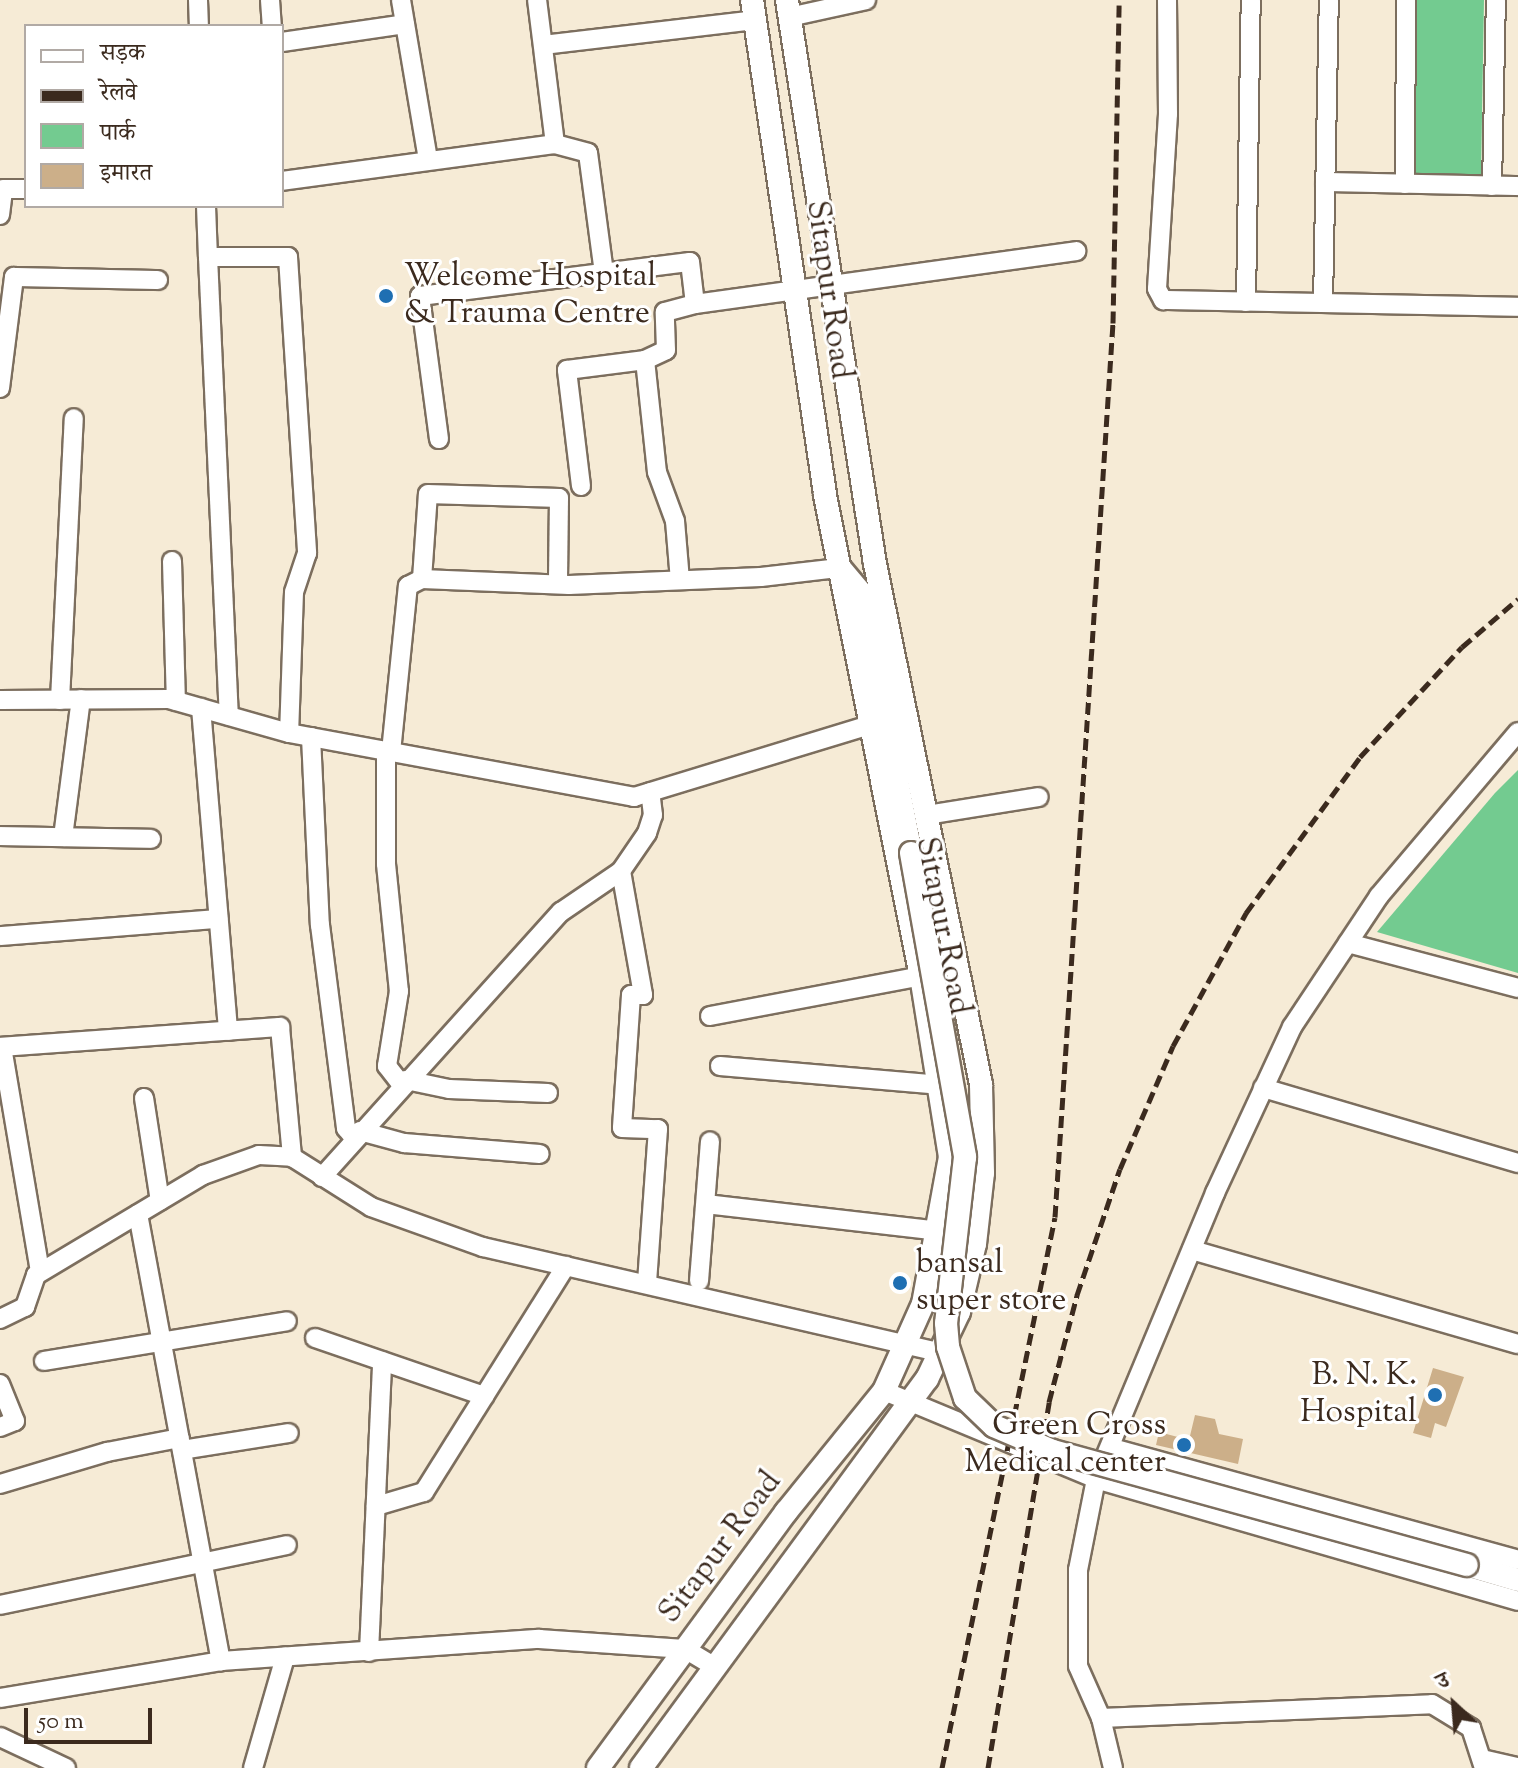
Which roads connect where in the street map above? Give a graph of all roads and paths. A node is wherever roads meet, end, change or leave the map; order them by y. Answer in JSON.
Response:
{"nodes":[{"id":1,"x":198,"y":0,"type":"edge"},
{"id":2,"x":270,"y":0,"type":"edge"},
{"id":3,"x":401,"y":0,"type":"edge"},
{"id":4,"x":537,"y":0,"type":"edge"},
{"id":5,"x":866,"y":0,"type":"edge"},
{"id":6,"x":1167,"y":0,"type":"edge"},
{"id":7,"x":1251,"y":0,"type":"edge"},
{"id":8,"x":1329,"y":0,"type":"edge"},
{"id":9,"x":1406,"y":0,"type":"edge"},
{"id":10,"x":1496,"y":0,"type":"edge"},
{"id":11,"x":788,"y":8,"type":"edge"},
{"id":12,"x":754,"y":10,"type":"edge"},
{"id":13,"x":199,"y":24,"type":"edge"},
{"id":14,"x":272,"y":24,"type":"edge"},
{"id":15,"x":405,"y":24,"type":"junction"},
{"id":16,"x":284,"y":42,"type":"edge"},
{"id":17,"x":543,"y":45,"type":"junction"},
{"id":18,"x":555,"y":144,"type":"junction"},
{"id":19,"x":428,"y":159,"type":"junction"},
{"id":20,"x":284,"y":181,"type":"edge"},
{"id":21,"x":1325,"y":182,"type":"junction"},
{"id":22,"x":1405,"y":184,"type":"junction"},
{"id":23,"x":1492,"y":186,"type":"junction"},
{"id":24,"x":1518,"y":186,"type":"edge"},
{"id":25,"x":24,"y":189,"type":"edge"},
{"id":26,"x":206,"y":208,"type":"edge"},
{"id":27,"x":0,"y":215,"type":"edge"},
{"id":28,"x":1076,"y":251,"type":"dead end"},
{"id":29,"x":208,"y":257,"type":"junction"},
{"id":30,"x":604,"y":273,"type":"junction"},
{"id":31,"x":158,"y":280,"type":"dead end"},
{"id":32,"x":831,"y":287,"type":"junction"},
{"id":33,"x":796,"y":292,"type":"junction"},
{"id":34,"x":6,"y":298,"type":"edge"},
{"id":35,"x":1246,"y":302,"type":"junction"},
{"id":36,"x":1323,"y":303,"type":"junction"},
{"id":37,"x":695,"y":304,"type":"junction"},
{"id":38,"x":1518,"y":307,"type":"edge"},
{"id":39,"x":645,"y":360,"type":"junction"},
{"id":40,"x":0,"y":388,"type":"edge"},
{"id":41,"x":74,"y":418,"type":"dead end"},
{"id":42,"x":439,"y":439,"type":"dead end"},
{"id":43,"x":581,"y":486,"type":"dead end"},
{"id":44,"x":172,"y":561,"type":"dead end"},
{"id":45,"x":875,"y":564,"type":"junction"},
{"id":46,"x":839,"y":568,"type":"junction"},
{"id":47,"x":422,"y":579,"type":"junction"},
{"id":48,"x":680,"y":580,"type":"junction"},
{"id":49,"x":558,"y":584,"type":"junction"},
{"id":50,"x":862,"y":594,"type":"junction"},
{"id":51,"x":81,"y":699,"type":"junction"},
{"id":52,"x":0,"y":700,"type":"edge"},
{"id":53,"x":60,"y":700,"type":"junction"},
{"id":54,"x":176,"y":701,"type":"junction"},
{"id":55,"x":201,"y":708,"type":"junction"},
{"id":56,"x":229,"y":716,"type":"junction"},
{"id":57,"x":869,"y":725,"type":"junction"},
{"id":58,"x":1518,"y":732,"type":"edge"},
{"id":59,"x":289,"y":733,"type":"junction"},
{"id":60,"x":311,"y":737,"type":"junction"},
{"id":61,"x":388,"y":752,"type":"junction"},
{"id":62,"x":650,"y":792,"type":"junction"},
{"id":63,"x":1039,"y":797,"type":"dead end"},
{"id":64,"x":927,"y":815,"type":"junction"},
{"id":65,"x":0,"y":836,"type":"edge"},
{"id":66,"x":63,"y":837,"type":"junction"},
{"id":67,"x":151,"y":839,"type":"dead end"},
{"id":68,"x":621,"y":871,"type":"junction"},
{"id":69,"x":218,"y":919,"type":"junction"},
{"id":70,"x":0,"y":936,"type":"edge"},
{"id":71,"x":1348,"y":943,"type":"junction"},
{"id":72,"x":921,"y":976,"type":"junction"},
{"id":73,"x":1518,"y":988,"type":"edge"},
{"id":74,"x":710,"y":1016,"type":"dead end"},
{"id":75,"x":228,"y":1031,"type":"junction"},
{"id":76,"x":1,"y":1047,"type":"edge"},
{"id":77,"x":720,"y":1066,"type":"dead end"},
{"id":78,"x":404,"y":1082,"type":"junction"},
{"id":79,"x":941,"y":1085,"type":"junction"},
{"id":80,"x":1263,"y":1088,"type":"junction"},
{"id":81,"x":548,"y":1093,"type":"dead end"},
{"id":82,"x":144,"y":1098,"type":"dead end"},
{"id":83,"x":357,"y":1135,"type":"junction"},
{"id":84,"x":710,"y":1141,"type":"dead end"},
{"id":85,"x":540,"y":1154,"type":"dead end"},
{"id":86,"x":292,"y":1157,"type":"junction"},
{"id":87,"x":1518,"y":1163,"type":"edge"},
{"id":88,"x":322,"y":1177,"type":"junction"},
{"id":89,"x":160,"y":1201,"type":"junction"},
{"id":90,"x":706,"y":1204,"type":"junction"},
{"id":91,"x":138,"y":1214,"type":"junction"},
{"id":92,"x":939,"y":1231,"type":"junction"},
{"id":93,"x":1192,"y":1250,"type":"junction"},
{"id":94,"x":566,"y":1266,"type":"junction"},
{"id":95,"x":40,"y":1272,"type":"junction"},
{"id":96,"x":699,"y":1281,"type":"dead end"},
{"id":97,"x":647,"y":1284,"type":"junction"},
{"id":98,"x":0,"y":1319,"type":"edge"},
{"id":99,"x":287,"y":1321,"type":"dead end"},
{"id":100,"x":315,"y":1338,"type":"dead end"},
{"id":101,"x":162,"y":1341,"type":"junction"},
{"id":102,"x":907,"y":1343,"type":"junction"},
{"id":103,"x":1518,"y":1344,"type":"edge"},
{"id":104,"x":939,"y":1352,"type":"junction"},
{"id":105,"x":44,"y":1361,"type":"dead end"},
{"id":106,"x":382,"y":1361,"type":"junction"},
{"id":107,"x":0,"y":1384,"type":"edge"},
{"id":108,"x":884,"y":1391,"type":"junction"},
{"id":109,"x":484,"y":1396,"type":"junction"},
{"id":110,"x":912,"y":1404,"type":"junction"},
{"id":111,"x":0,"y":1427,"type":"edge"},
{"id":112,"x":289,"y":1433,"type":"dead end"},
{"id":113,"x":181,"y":1444,"type":"junction"},
{"id":114,"x":1112,"y":1448,"type":"junction"},
{"id":115,"x":1096,"y":1479,"type":"junction"},
{"id":116,"x":0,"y":1484,"type":"edge"},
{"id":117,"x":376,"y":1506,"type":"junction"},
{"id":118,"x":287,"y":1545,"type":"dead end"},
{"id":119,"x":1518,"y":1560,"type":"edge"},
{"id":120,"x":203,"y":1562,"type":"junction"},
{"id":121,"x":1518,"y":1580,"type":"edge"},
{"id":122,"x":1518,"y":1601,"type":"edge"},
{"id":123,"x":0,"y":1605,"type":"edge"},
{"id":124,"x":685,"y":1649,"type":"junction"},
{"id":125,"x":369,"y":1652,"type":"junction"},
{"id":126,"x":285,"y":1657,"type":"junction"},
{"id":127,"x":221,"y":1661,"type":"junction"},
{"id":128,"x":715,"y":1667,"type":"junction"},
{"id":129,"x":0,"y":1698,"type":"edge"},
{"id":130,"x":1101,"y":1718,"type":"junction"},
{"id":131,"x":0,"y":1737,"type":"edge"},
{"id":132,"x":1483,"y":1763,"type":"edge"},
{"id":133,"x":1518,"y":1767,"type":"edge"},
{"id":134,"x":66,"y":1768,"type":"edge"},
{"id":135,"x":253,"y":1768,"type":"edge"},
{"id":136,"x":598,"y":1768,"type":"edge"},
{"id":137,"x":641,"y":1768,"type":"edge"},
{"id":138,"x":1113,"y":1768,"type":"edge"}],
"edges":[{"from":1,"to":13,"type":"street"},
{"from":2,"to":14,"type":"street"},
{"from":3,"to":15,"type":"street"},
{"from":4,"to":17,"type":"street"},
{"from":5,"to":11,"type":"street"},
{"from":6,"to":35,"type":"street"},
{"from":7,"to":35,"type":"street"},
{"from":8,"to":21,"type":"street"},
{"from":9,"to":22,"type":"street"},
{"from":10,"to":23,"type":"street"},
{"from":11,"to":32,"type":"main road","name":"Sitapur Road"},
{"from":12,"to":17,"type":"street"},
{"from":12,"to":33,"type":"main road","name":"Sitapur Road"},
{"from":15,"to":16,"type":"street"},
{"from":15,"to":19,"type":"street"},
{"from":17,"to":18,"type":"street"},
{"from":18,"to":19,"type":"street"},
{"from":18,"to":30,"type":"street"},
{"from":19,"to":20,"type":"street"},
{"from":21,"to":22,"type":"street"},
{"from":21,"to":36,"type":"street"},
{"from":22,"to":23,"type":"street"},
{"from":23,"to":24,"type":"street"},
{"from":25,"to":27,"type":"street"},
{"from":26,"to":29,"type":"street"},
{"from":28,"to":32,"type":"street"},
{"from":29,"to":56,"type":"street"},
{"from":29,"to":59,"type":"street"},
{"from":30,"to":37,"type":"street"},
{"from":30,"to":42,"type":"street"},
{"from":31,"to":34,"type":"street"},
{"from":32,"to":33,"type":"street"},
{"from":32,"to":45,"type":"main road","name":"Sitapur Road"},
{"from":33,"to":37,"type":"street"},
{"from":33,"to":46,"type":"main road","name":"Sitapur Road"},
{"from":34,"to":40,"type":"street"},
{"from":35,"to":36,"type":"street"},
{"from":36,"to":38,"type":"street"},
{"from":37,"to":39,"type":"street"},
{"from":39,"to":43,"type":"street"},
{"from":39,"to":48,"type":"street"},
{"from":41,"to":53,"type":"street"},
{"from":44,"to":54,"type":"street"},
{"from":45,"to":50,"type":"main road"},
{"from":45,"to":64,"type":"main road","name":"Sitapur Road"},
{"from":46,"to":48,"type":"street"},
{"from":46,"to":50,"type":"main road"},
{"from":46,"to":57,"type":"main road","name":"Sitapur Road"},
{"from":47,"to":49,"type":"street"},
{"from":47,"to":49,"type":"street"},
{"from":47,"to":61,"type":"street"},
{"from":48,"to":49,"type":"street"},
{"from":50,"to":121,"type":"main road","bridge":true},
{"from":51,"to":53,"type":"street"},
{"from":51,"to":54,"type":"street"},
{"from":51,"to":66,"type":"street"},
{"from":52,"to":53,"type":"street"},
{"from":54,"to":55,"type":"street"},
{"from":55,"to":56,"type":"street"},
{"from":55,"to":69,"type":"street"},
{"from":56,"to":59,"type":"street"},
{"from":57,"to":62,"type":"street"},
{"from":57,"to":72,"type":"main road","name":"Sitapur Road"},
{"from":58,"to":71,"type":"street"},
{"from":59,"to":60,"type":"street"},
{"from":60,"to":61,"type":"street"},
{"from":60,"to":83,"type":"street"},
{"from":61,"to":62,"type":"street"},
{"from":61,"to":78,"type":"street"},
{"from":62,"to":68,"type":"street"},
{"from":63,"to":64,"type":"street"},
{"from":64,"to":104,"type":"main road","name":"Sitapur Road"},
{"from":65,"to":66,"type":"street"},
{"from":66,"to":67,"type":"street"},
{"from":68,"to":78,"type":"street"},
{"from":68,"to":97,"type":"street"},
{"from":69,"to":70,"type":"street"},
{"from":69,"to":75,"type":"street"},
{"from":71,"to":73,"type":"street"},
{"from":71,"to":80,"type":"street"},
{"from":72,"to":74,"type":"street"},
{"from":72,"to":79,"type":"main road","name":"Sitapur Road"},
{"from":75,"to":76,"type":"street"},
{"from":75,"to":86,"type":"street"},
{"from":76,"to":95,"type":"street"},
{"from":77,"to":79,"type":"street"},
{"from":78,"to":81,"type":"street"},
{"from":78,"to":83,"type":"street"},
{"from":79,"to":92,"type":"main road","name":"Sitapur Road"},
{"from":80,"to":87,"type":"street"},
{"from":80,"to":93,"type":"street"},
{"from":82,"to":89,"type":"street"},
{"from":83,"to":85,"type":"street"},
{"from":83,"to":88,"type":"street"},
{"from":84,"to":90,"type":"street"},
{"from":86,"to":88,"type":"street"},
{"from":86,"to":89,"type":"street"},
{"from":88,"to":94,"type":"street"},
{"from":89,"to":91,"type":"street"},
{"from":90,"to":92,"type":"street"},
{"from":90,"to":96,"type":"street"},
{"from":91,"to":95,"type":"street"},
{"from":91,"to":101,"type":"street"},
{"from":92,"to":102,"type":"main road","name":"Sitapur Road"},
{"from":93,"to":103,"type":"street"},
{"from":93,"to":114,"type":"street"},
{"from":94,"to":97,"type":"street"},
{"from":94,"to":109,"type":"street"},
{"from":95,"to":98,"type":"street"},
{"from":97,"to":102,"type":"street"},
{"from":99,"to":101,"type":"street"},
{"from":100,"to":106,"type":"street"},
{"from":101,"to":105,"type":"street"},
{"from":101,"to":113,"type":"street"},
{"from":102,"to":104,"type":"street"},
{"from":102,"to":108,"type":"main road","name":"Sitapur Road"},
{"from":104,"to":110,"type":"main road","name":"Sitapur Road"},
{"from":106,"to":109,"type":"street"},
{"from":106,"to":117,"type":"street"},
{"from":107,"to":111,"type":"street"},
{"from":108,"to":110,"type":"street"},
{"from":108,"to":124,"type":"main road","name":"Sitapur Road"},
{"from":109,"to":117,"type":"street"},
{"from":110,"to":115,"type":"street"},
{"from":110,"to":128,"type":"main road","name":"Sitapur Road"},
{"from":112,"to":113,"type":"street"},
{"from":113,"to":116,"type":"street"},
{"from":113,"to":120,"type":"street"},
{"from":114,"to":115,"type":"street"},
{"from":114,"to":119,"type":"street"},
{"from":115,"to":122,"type":"street"},
{"from":115,"to":130,"type":"street"},
{"from":117,"to":125,"type":"street"},
{"from":118,"to":120,"type":"street"},
{"from":120,"to":123,"type":"street"},
{"from":120,"to":127,"type":"street"},
{"from":124,"to":125,"type":"street"},
{"from":124,"to":128,"type":"street"},
{"from":124,"to":136,"type":"main road","name":"Sitapur Road"},
{"from":125,"to":126,"type":"street"},
{"from":126,"to":127,"type":"street"},
{"from":126,"to":135,"type":"street"},
{"from":127,"to":129,"type":"street"},
{"from":128,"to":137,"type":"main road","name":"Sitapur Road"},
{"from":130,"to":132,"type":"street"},
{"from":130,"to":138,"type":"street"},
{"from":131,"to":134,"type":"street"},
{"from":132,"to":133,"type":"street"}]}
